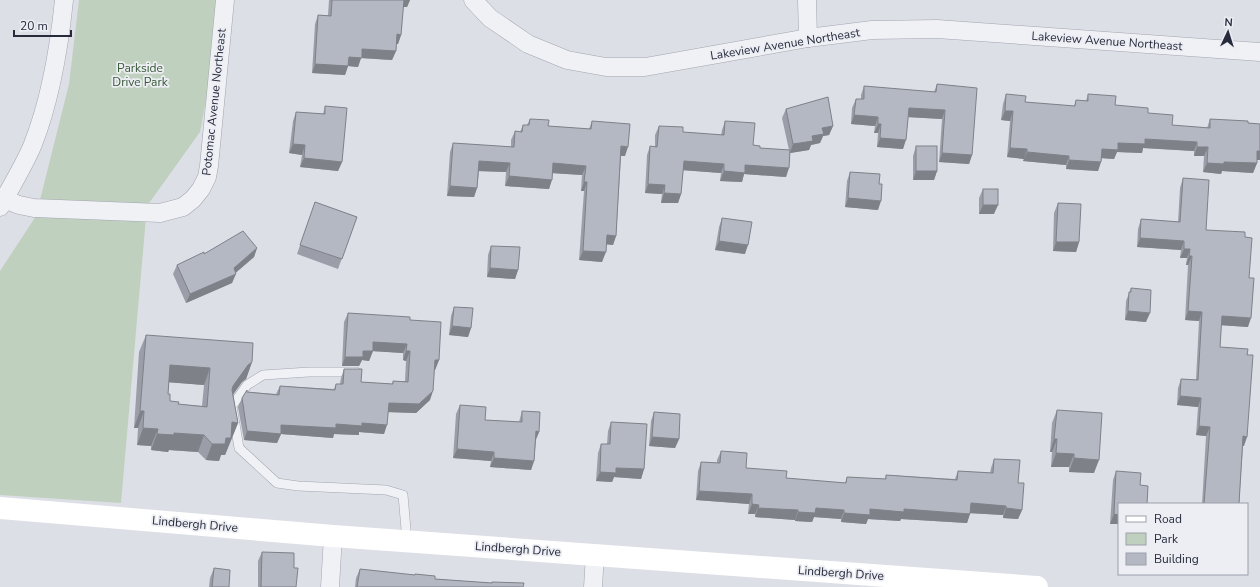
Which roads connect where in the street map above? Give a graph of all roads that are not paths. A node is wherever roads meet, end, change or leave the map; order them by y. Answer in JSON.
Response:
{"nodes":[{"id":1,"x":64,"y":0,"type":"edge"},
{"id":2,"x":225,"y":0,"type":"edge"},
{"id":3,"x":473,"y":0,"type":"edge"},
{"id":4,"x":807,"y":0,"type":"edge"},
{"id":5,"x":808,"y":38,"type":"junction"},
{"id":6,"x":1260,"y":52,"type":"edge"},
{"id":7,"x":2,"y":203,"type":"edge"},
{"id":8,"x":359,"y":372,"type":"edge"},
{"id":9,"x":0,"y":508,"type":"edge"},
{"id":10,"x":333,"y":536,"type":"junction"},
{"id":11,"x":407,"y":541,"type":"junction"},
{"id":12,"x":595,"y":555,"type":"junction"},
{"id":13,"x":985,"y":585,"type":"edge"},
{"id":14,"x":330,"y":587,"type":"edge"},
{"id":15,"x":593,"y":587,"type":"edge"},
{"id":16,"x":1037,"y":587,"type":"edge"}],
"edges":[{"from":1,"to":7,"type":"street"},
{"from":2,"to":7,"type":"street","name":"Potomac Avenue Northeast"},
{"from":3,"to":5,"type":"street","name":"Lakeview Avenue Northeast"},
{"from":4,"to":5,"type":"street"},
{"from":5,"to":6,"type":"street","name":"Lakeview Avenue Northeast"},
{"from":8,"to":11,"type":"lane"},
{"from":9,"to":10,"type":"main road","name":"Lindbergh Drive"},
{"from":10,"to":11,"type":"main road","name":"Lindbergh Drive"},
{"from":10,"to":14,"type":"street"},
{"from":11,"to":12,"type":"main road","name":"Lindbergh Drive"},
{"from":12,"to":13,"type":"main road","name":"Lindbergh Drive"},
{"from":12,"to":15,"type":"street"},
{"from":13,"to":16,"type":"main road","name":"Lindbergh Drive"}]}
